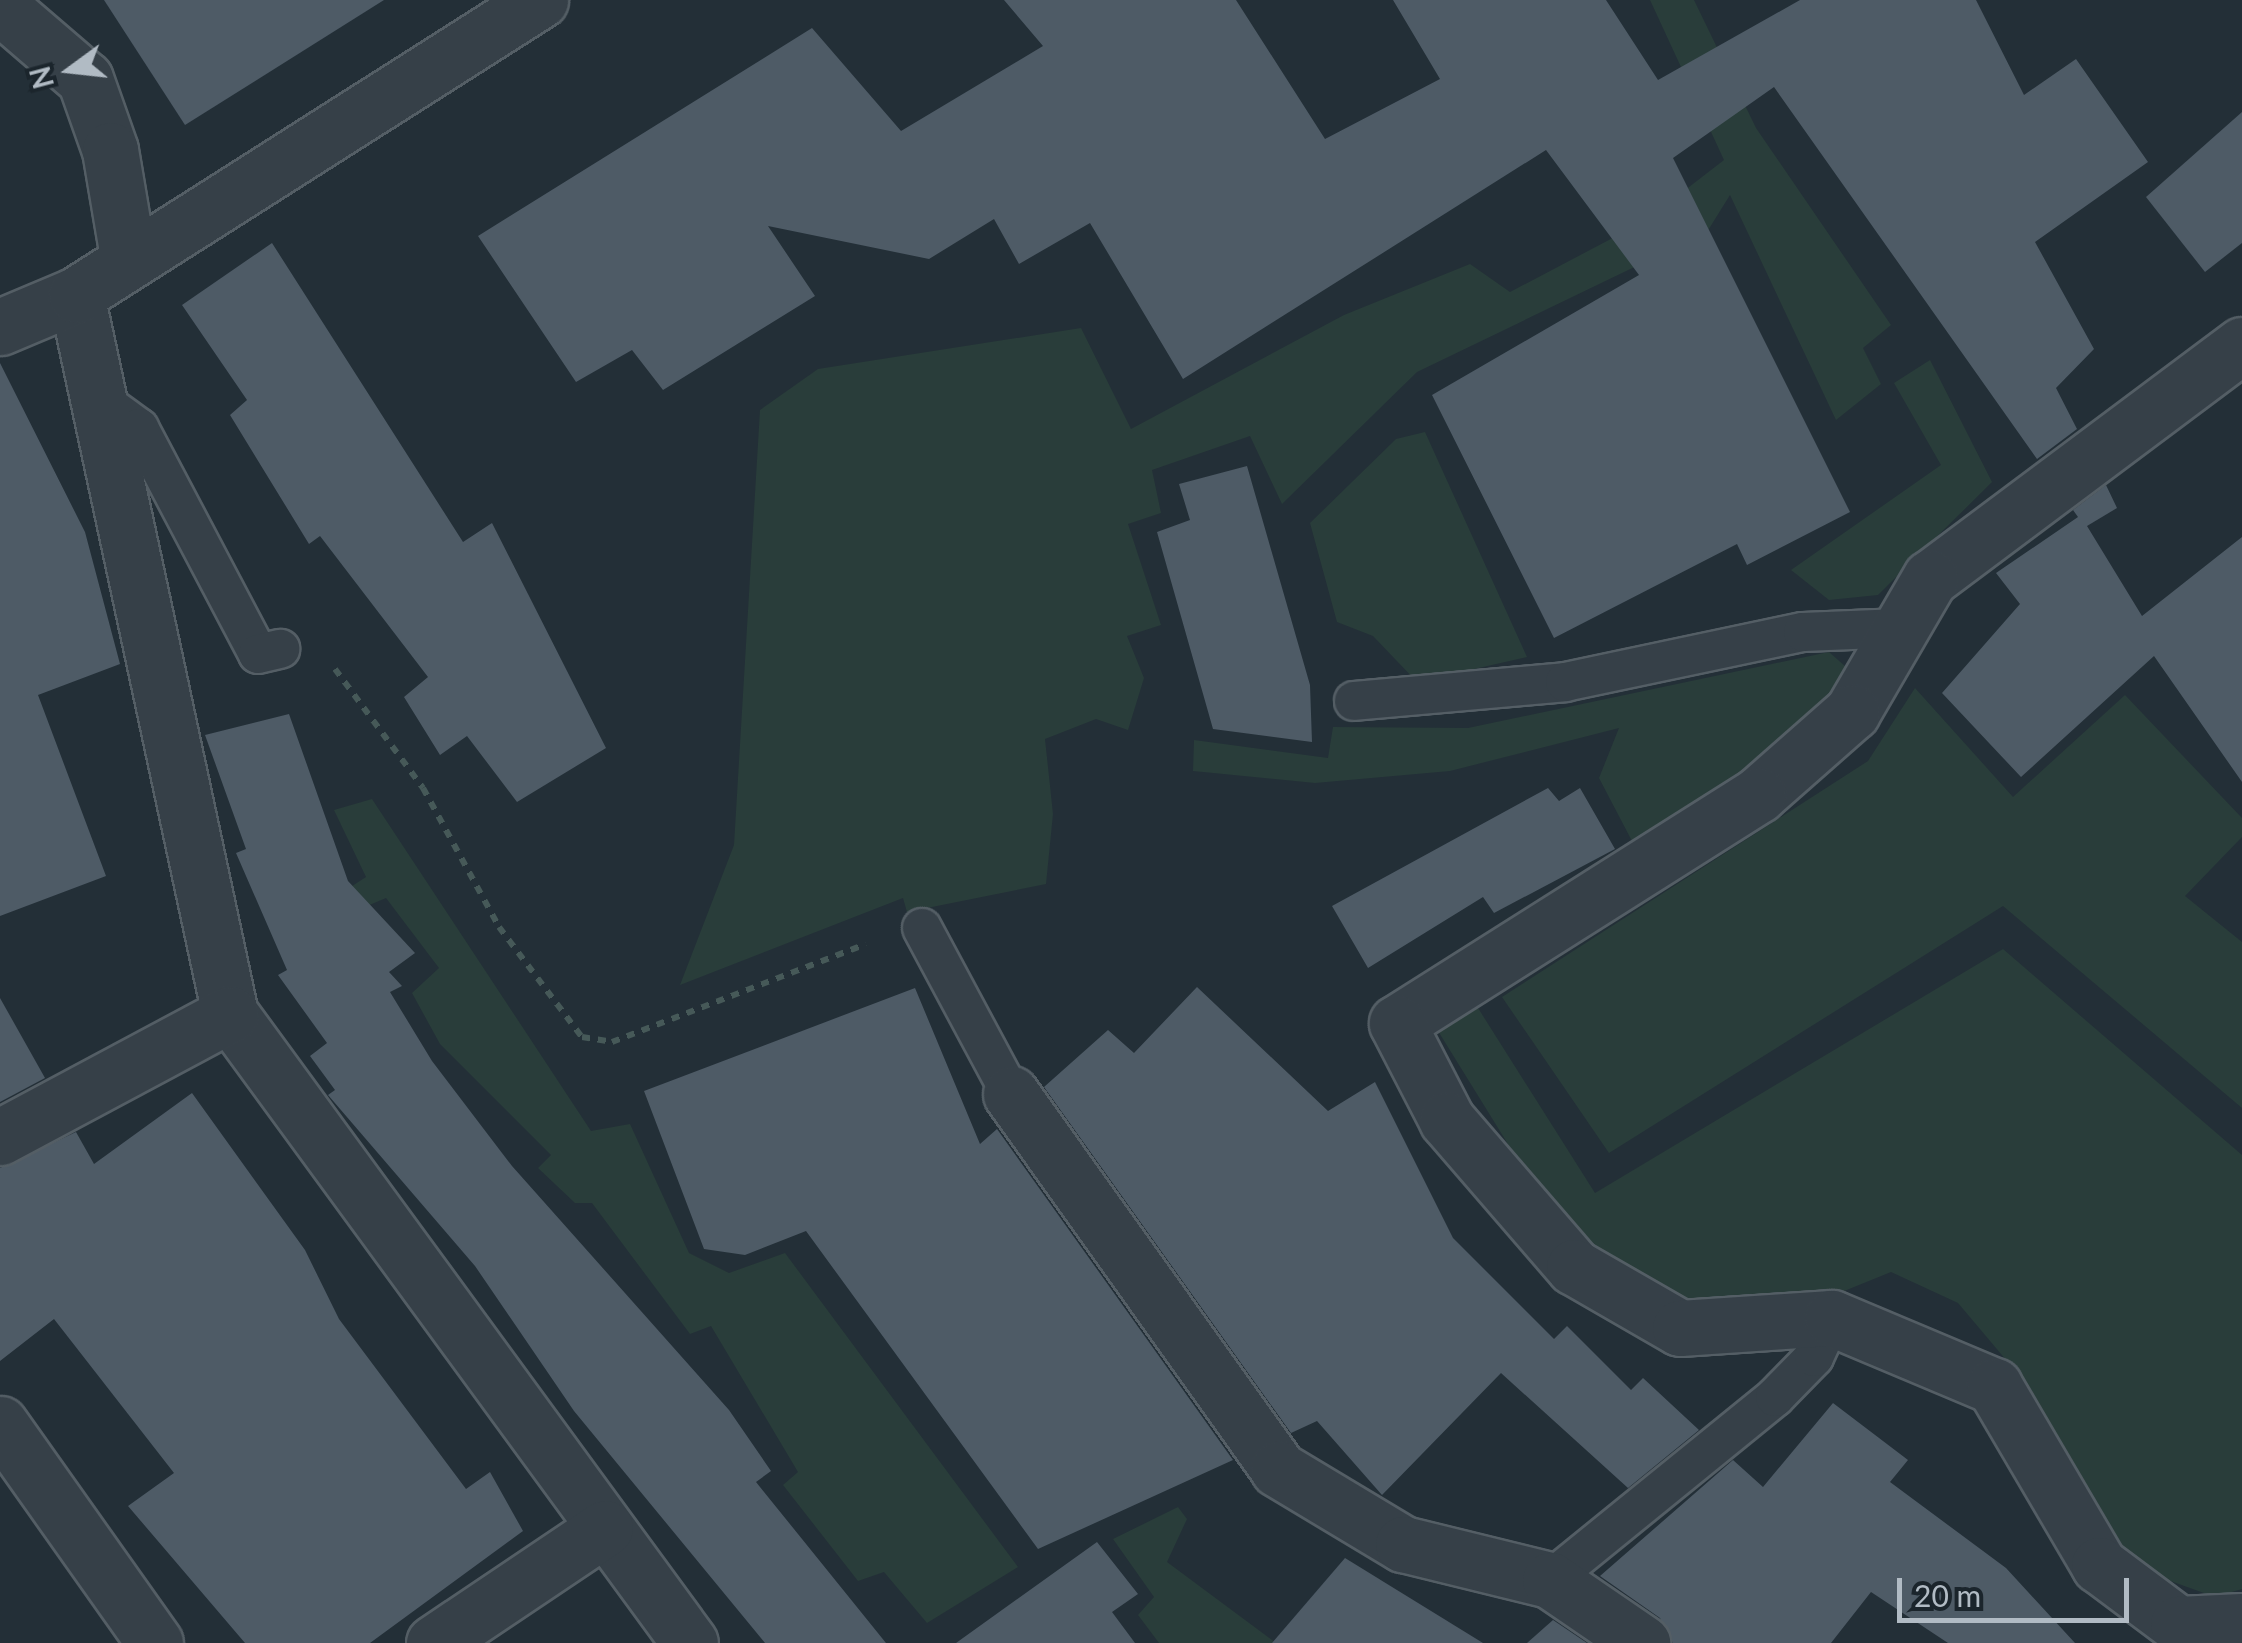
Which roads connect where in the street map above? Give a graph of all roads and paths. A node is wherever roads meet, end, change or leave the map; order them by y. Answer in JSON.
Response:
{"nodes":[{"id":1,"x":540,"y":0,"type":"edge"},
{"id":2,"x":0,"y":6,"type":"edge"},
{"id":3,"x":128,"y":256,"type":"junction"},
{"id":4,"x":76,"y":295,"type":"junction"},
{"id":5,"x":0,"y":327,"type":"edge"},
{"id":6,"x":2242,"y":344,"type":"edge"},
{"id":7,"x":98,"y":398,"type":"junction"},
{"id":8,"x":1901,"y":628,"type":"junction"},
{"id":9,"x":280,"y":650,"type":"joint"},
{"id":10,"x":1354,"y":701,"type":"dead end"},
{"id":11,"x":922,"y":928,"type":"joint"},
{"id":12,"x":230,"y":1014,"type":"junction"},
{"id":13,"x":1011,"y":1094,"type":"joint"},
{"id":14,"x":0,"y":1137,"type":"edge"},
{"id":15,"x":1832,"y":1318,"type":"junction"},
{"id":16,"x":0,"y":1424,"type":"edge"},
{"id":17,"x":605,"y":1528,"type":"junction"},
{"id":18,"x":1550,"y":1580,"type":"junction"},
{"id":19,"x":2242,"y":1621,"type":"edge"},
{"id":20,"x":155,"y":1643,"type":"edge"},
{"id":21,"x":434,"y":1643,"type":"edge"},
{"id":22,"x":690,"y":1643,"type":"edge"},
{"id":23,"x":1642,"y":1643,"type":"edge"}],
"edges":[{"from":1,"to":3,"type":"street"},
{"from":2,"to":3,"type":"street"},
{"from":3,"to":4,"type":"street"},
{"from":4,"to":5,"type":"street"},
{"from":4,"to":7,"type":"street"},
{"from":6,"to":8,"type":"street"},
{"from":7,"to":9,"type":"lane"},
{"from":7,"to":12,"type":"street"},
{"from":8,"to":10,"type":"lane"},
{"from":8,"to":15,"type":"street"},
{"from":9,"to":11,"type":"path"},
{"from":11,"to":13,"type":"lane"},
{"from":12,"to":14,"type":"street"},
{"from":12,"to":17,"type":"street"},
{"from":13,"to":18,"type":"street"},
{"from":15,"to":18,"type":"lane"},
{"from":15,"to":19,"type":"street"},
{"from":16,"to":20,"type":"street"},
{"from":17,"to":21,"type":"street"},
{"from":17,"to":22,"type":"street"},
{"from":18,"to":23,"type":"street"}]}
